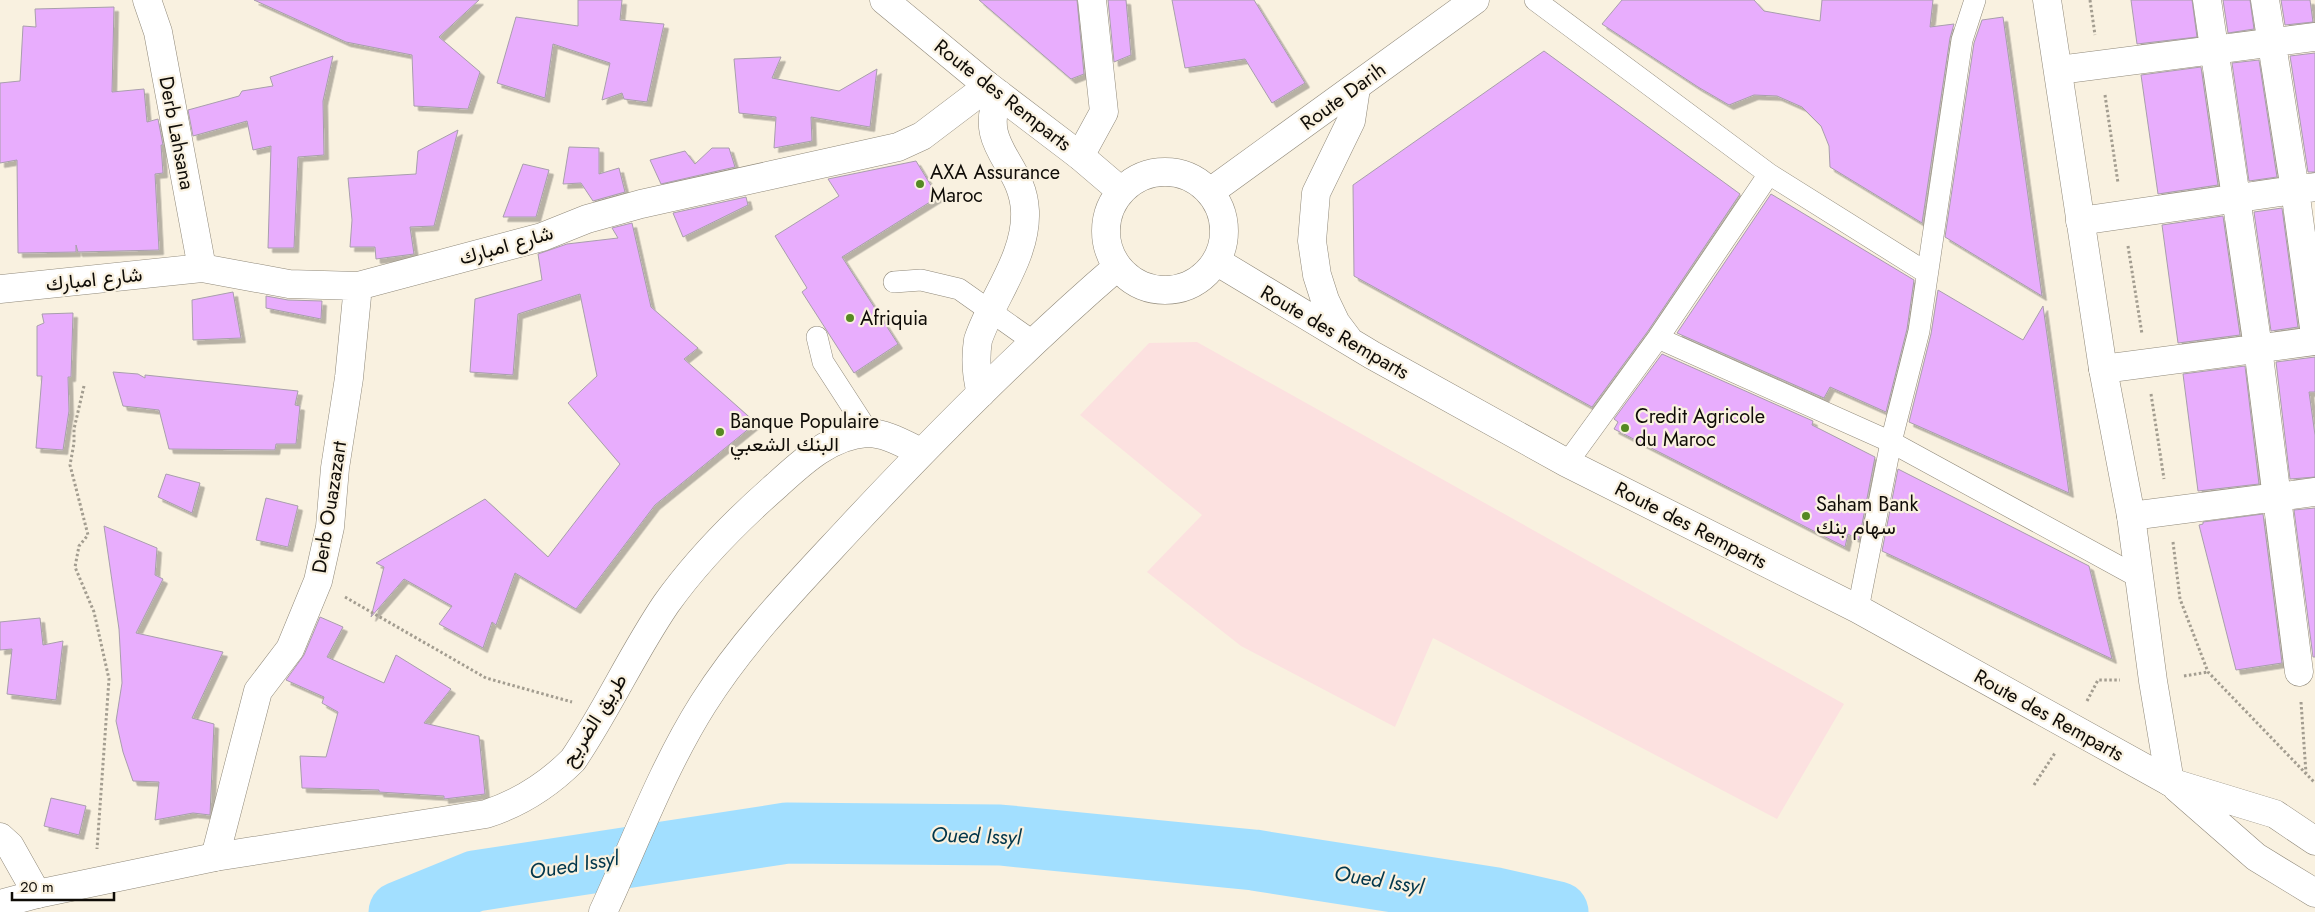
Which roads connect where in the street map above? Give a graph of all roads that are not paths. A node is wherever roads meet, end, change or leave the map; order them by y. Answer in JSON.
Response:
{"nodes":[{"id":1,"x":147,"y":0,"type":"edge"},
{"id":2,"x":884,"y":0,"type":"edge"},
{"id":3,"x":1092,"y":0,"type":"edge"},
{"id":4,"x":1475,"y":0,"type":"edge"},
{"id":5,"x":1536,"y":0,"type":"edge"},
{"id":6,"x":1975,"y":0,"type":"edge"},
{"id":7,"x":2047,"y":0,"type":"edge"},
{"id":8,"x":2207,"y":0,"type":"edge"},
{"id":9,"x":2265,"y":0,"type":"edge"},
{"id":10,"x":2315,"y":37,"type":"edge"},
{"id":11,"x":2270,"y":43,"type":"junction"},
{"id":12,"x":2214,"y":50,"type":"junction"},
{"id":13,"x":2059,"y":70,"type":"junction"},
{"id":14,"x":1356,"y":88,"type":"junction"},
{"id":15,"x":993,"y":90,"type":"junction"},
{"id":16,"x":1080,"y":156,"type":"junction"},
{"id":17,"x":1769,"y":174,"type":"junction"},
{"id":18,"x":2305,"y":189,"type":"edge"},
{"id":19,"x":1121,"y":190,"type":"junction"},
{"id":20,"x":1210,"y":192,"type":"junction"},
{"id":21,"x":2237,"y":199,"type":"junction"},
{"id":22,"x":2080,"y":221,"type":"junction"},
{"id":23,"x":1216,"y":261,"type":"junction"},
{"id":24,"x":1117,"y":267,"type":"junction"},
{"id":25,"x":202,"y":268,"type":"junction"},
{"id":26,"x":1927,"y":272,"type":"junction"},
{"id":27,"x":894,"y":282,"type":"dead end"},
{"id":28,"x":358,"y":286,"type":"junction"},
{"id":29,"x":0,"y":289,"type":"edge"},
{"id":30,"x":990,"y":311,"type":"junction"},
{"id":31,"x":2315,"y":335,"type":"edge"},
{"id":32,"x":817,"y":337,"type":"dead end"},
{"id":33,"x":1658,"y":338,"type":"junction"},
{"id":34,"x":2315,"y":340,"type":"edge"},
{"id":35,"x":1034,"y":342,"type":"junction"},
{"id":36,"x":1352,"y":344,"type":"junction"},
{"id":37,"x":2258,"y":348,"type":"junction"},
{"id":38,"x":2104,"y":369,"type":"junction"},
{"id":39,"x":981,"y":393,"type":"junction"},
{"id":40,"x":869,"y":433,"type":"junction"},
{"id":41,"x":1891,"y":442,"type":"junction"},
{"id":42,"x":921,"y":452,"type":"junction"},
{"id":43,"x":1567,"y":463,"type":"junction"},
{"id":44,"x":2315,"y":492,"type":"edge"},
{"id":45,"x":2276,"y":497,"type":"junction"},
{"id":46,"x":2131,"y":516,"type":"junction"},
{"id":47,"x":2140,"y":578,"type":"junction"},
{"id":48,"x":1858,"y":609,"type":"junction"},
{"id":49,"x":2299,"y":672,"type":"road end"},
{"id":50,"x":2170,"y":782,"type":"junction"},
{"id":51,"x":0,"y":837,"type":"edge"},
{"id":52,"x":2315,"y":841,"type":"edge"},
{"id":53,"x":215,"y":857,"type":"junction"},
{"id":54,"x":2315,"y":893,"type":"edge"},
{"id":55,"x":37,"y":894,"type":"junction"},
{"id":56,"x":0,"y":904,"type":"edge"},
{"id":57,"x":603,"y":912,"type":"edge"}],
"edges":[{"from":1,"to":25,"type":"street","name":"Derb Lahsana"},
{"from":2,"to":15,"type":"street","name":"Route des Remparts"},
{"from":3,"to":16,"type":"street"},
{"from":4,"to":14,"type":"street","name":"Route Darih"},
{"from":5,"to":17,"type":"lane"},
{"from":6,"to":26,"type":"lane"},
{"from":7,"to":13,"type":"street"},
{"from":8,"to":12,"type":"street"},
{"from":9,"to":11,"type":"street"},
{"from":10,"to":11,"type":"street"},
{"from":11,"to":12,"type":"street"},
{"from":11,"to":18,"type":"street"},
{"from":12,"to":13,"type":"street"},
{"from":12,"to":21,"type":"street"},
{"from":13,"to":22,"type":"street"},
{"from":14,"to":20,"type":"street","name":"Route Darih"},
{"from":14,"to":36,"type":"street"},
{"from":15,"to":16,"type":"street","name":"Route des Remparts"},
{"from":15,"to":28,"type":"street","name":"شارع امبارك"},
{"from":15,"to":30,"type":"street"},
{"from":16,"to":19,"type":"street","name":"Route des Remparts"},
{"from":17,"to":26,"type":"lane"},
{"from":17,"to":33,"type":"lane"},
{"from":18,"to":21,"type":"street"},
{"from":18,"to":31,"type":"street"},
{"from":19,"to":20,"type":"street"},
{"from":19,"to":24,"type":"street"},
{"from":20,"to":23,"type":"street"},
{"from":21,"to":22,"type":"street"},
{"from":21,"to":37,"type":"street"},
{"from":22,"to":38,"type":"street"},
{"from":23,"to":24,"type":"street"},
{"from":23,"to":36,"type":"street","name":"Route des Remparts"},
{"from":24,"to":35,"type":"street"},
{"from":25,"to":28,"type":"street","name":"شارع امبارك"},
{"from":25,"to":29,"type":"street","name":"شارع امبارك"},
{"from":26,"to":41,"type":"lane"},
{"from":27,"to":30,"type":"lane"},
{"from":28,"to":53,"type":"street","name":"Derb Ouazazart"},
{"from":30,"to":35,"type":"lane"},
{"from":30,"to":39,"type":"street"},
{"from":32,"to":40,"type":"lane"},
{"from":33,"to":41,"type":"lane"},
{"from":33,"to":43,"type":"lane"},
{"from":34,"to":37,"type":"street"},
{"from":35,"to":39,"type":"street"},
{"from":36,"to":43,"type":"street","name":"Route des Remparts"},
{"from":37,"to":38,"type":"street"},
{"from":37,"to":45,"type":"street"},
{"from":38,"to":46,"type":"street"},
{"from":39,"to":42,"type":"street"},
{"from":40,"to":42,"type":"street","name":"طريق الضريح"},
{"from":40,"to":53,"type":"street","name":"طريق الضريح"},
{"from":41,"to":47,"type":"lane"},
{"from":41,"to":48,"type":"lane"},
{"from":42,"to":57,"type":"street"},
{"from":43,"to":48,"type":"street","name":"Route des Remparts"},
{"from":44,"to":45,"type":"street"},
{"from":45,"to":46,"type":"street"},
{"from":45,"to":49,"type":"street"},
{"from":46,"to":47,"type":"street"},
{"from":47,"to":50,"type":"street"},
{"from":48,"to":50,"type":"street","name":"Route des Remparts"},
{"from":50,"to":52,"type":"street","name":"Route des Remparts"},
{"from":50,"to":54,"type":"street","name":"Route des Remparts"},
{"from":51,"to":55,"type":"street"},
{"from":53,"to":55,"type":"street","name":"طريق الضريح"},
{"from":55,"to":56,"type":"street","name":"طريق الضريح"}]}
